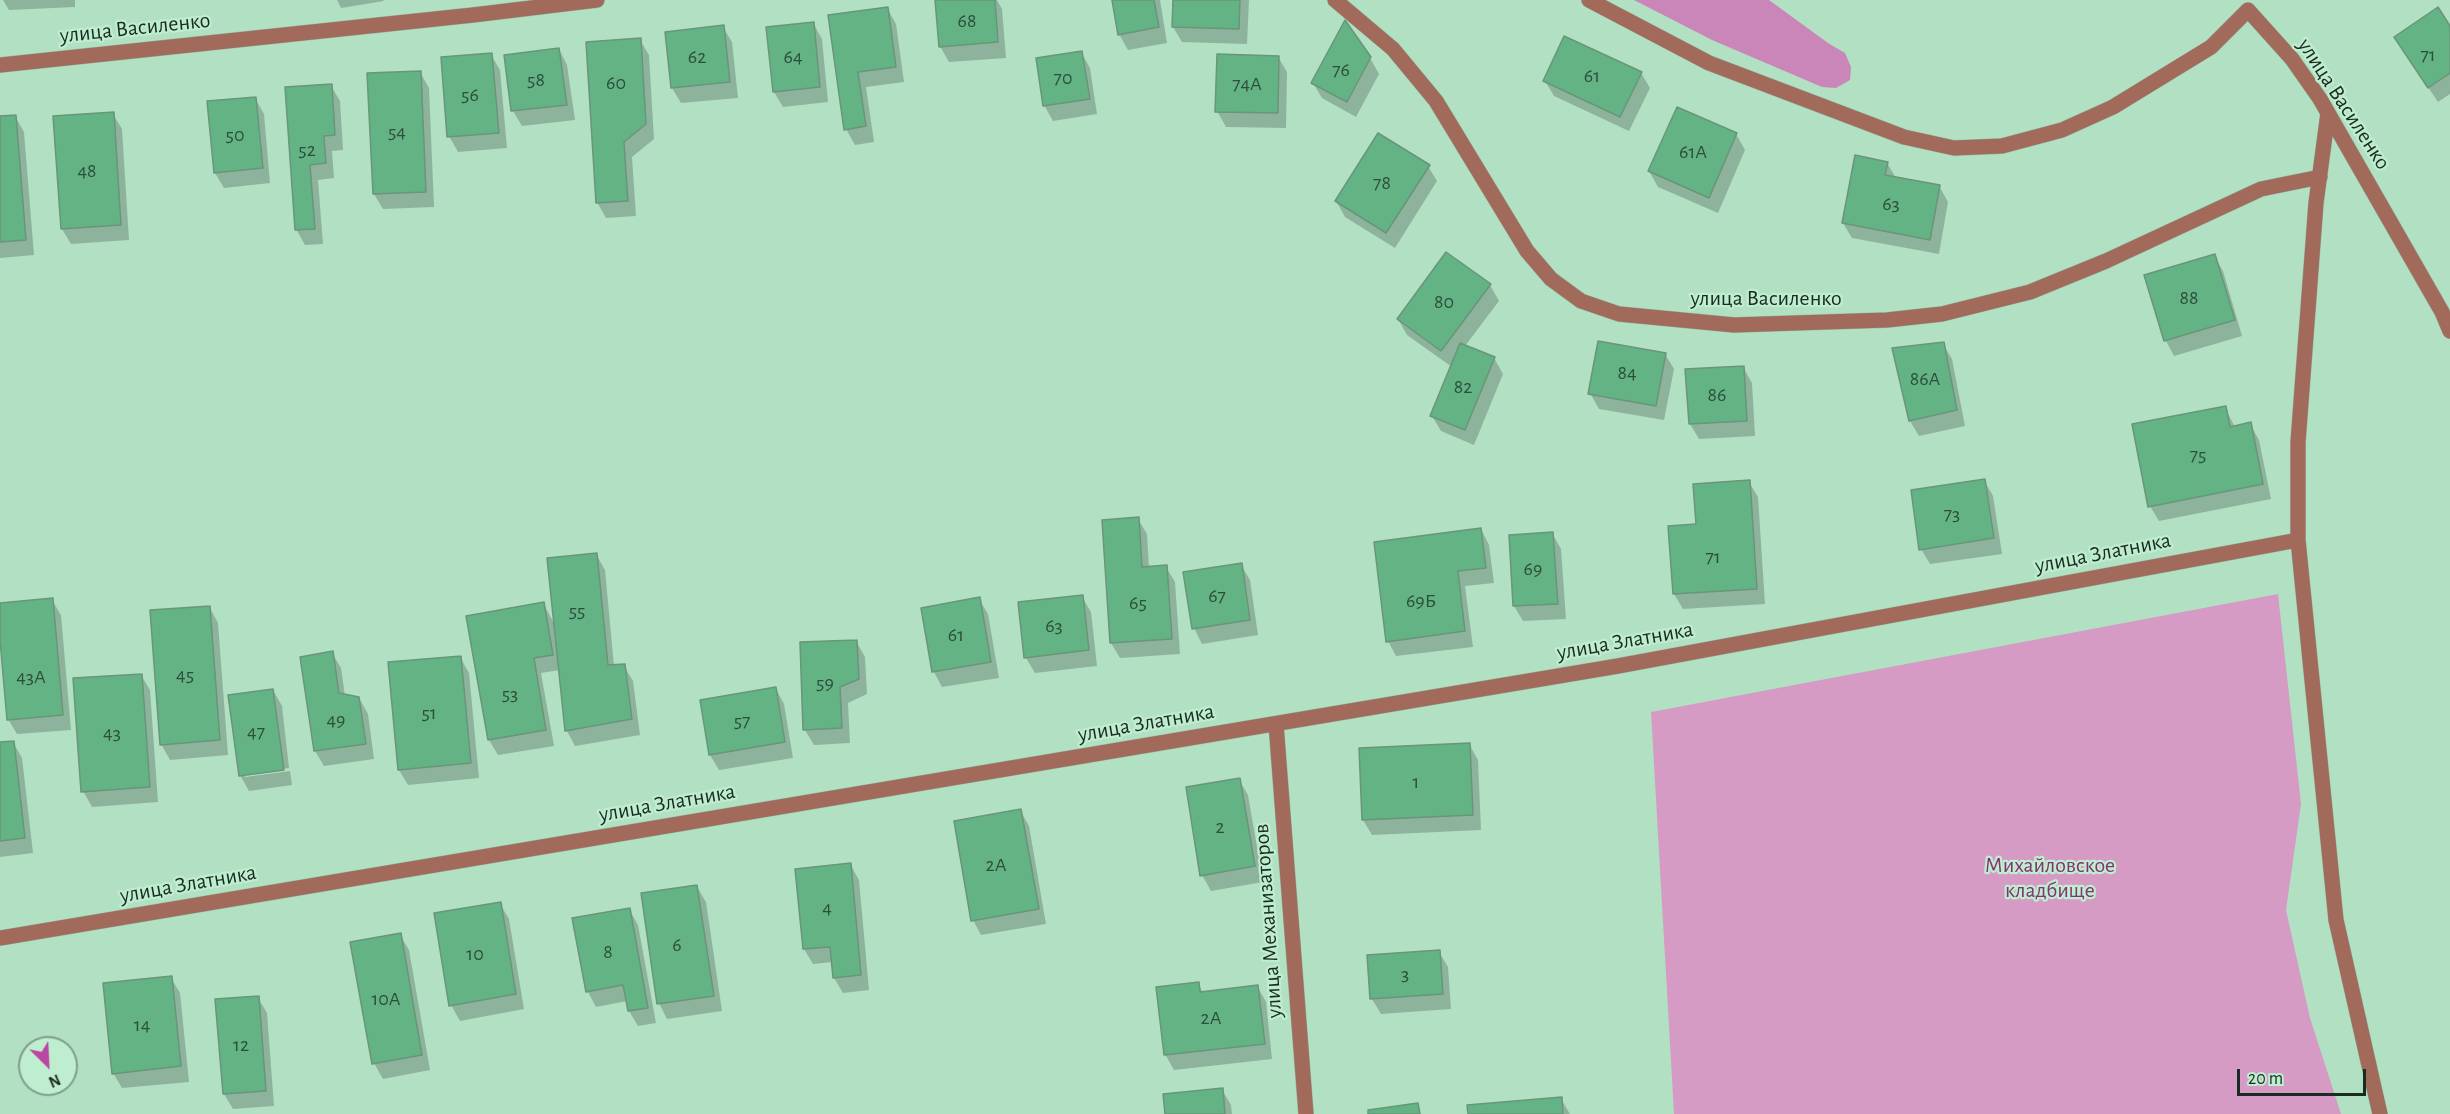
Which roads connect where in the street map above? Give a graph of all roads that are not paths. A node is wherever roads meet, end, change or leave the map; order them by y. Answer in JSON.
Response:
{"nodes":[{"id":1,"x":597,"y":0,"type":"edge"},
{"id":2,"x":1335,"y":0,"type":"edge"},
{"id":3,"x":1589,"y":0,"type":"edge"},
{"id":4,"x":2243,"y":5,"type":"edge"},
{"id":5,"x":0,"y":65,"type":"edge"},
{"id":6,"x":2328,"y":113,"type":"junction"},
{"id":7,"x":2319,"y":177,"type":"junction"},
{"id":8,"x":2450,"y":331,"type":"edge"},
{"id":9,"x":2298,"y":540,"type":"junction"},
{"id":10,"x":1276,"y":724,"type":"junction"},
{"id":11,"x":0,"y":938,"type":"edge"},
{"id":12,"x":1306,"y":1114,"type":"edge"},
{"id":13,"x":2380,"y":1114,"type":"edge"}],
"edges":[{"from":1,"to":5,"type":"street","name":"улица Василенко"},
{"from":2,"to":7,"type":"street","name":"улица Василенко"},
{"from":3,"to":4,"type":"street","name":"улица Василенко"},
{"from":4,"to":6,"type":"street","name":"улица Василенко"},
{"from":6,"to":7,"type":"street"},
{"from":6,"to":8,"type":"street","name":"улица Василенко"},
{"from":7,"to":9,"type":"street"},
{"from":9,"to":10,"type":"street","name":"улица Златника"},
{"from":9,"to":13,"type":"street"},
{"from":10,"to":11,"type":"street","name":"улица Златника"},
{"from":10,"to":12,"type":"street","name":"улица Механизаторов"}]}
